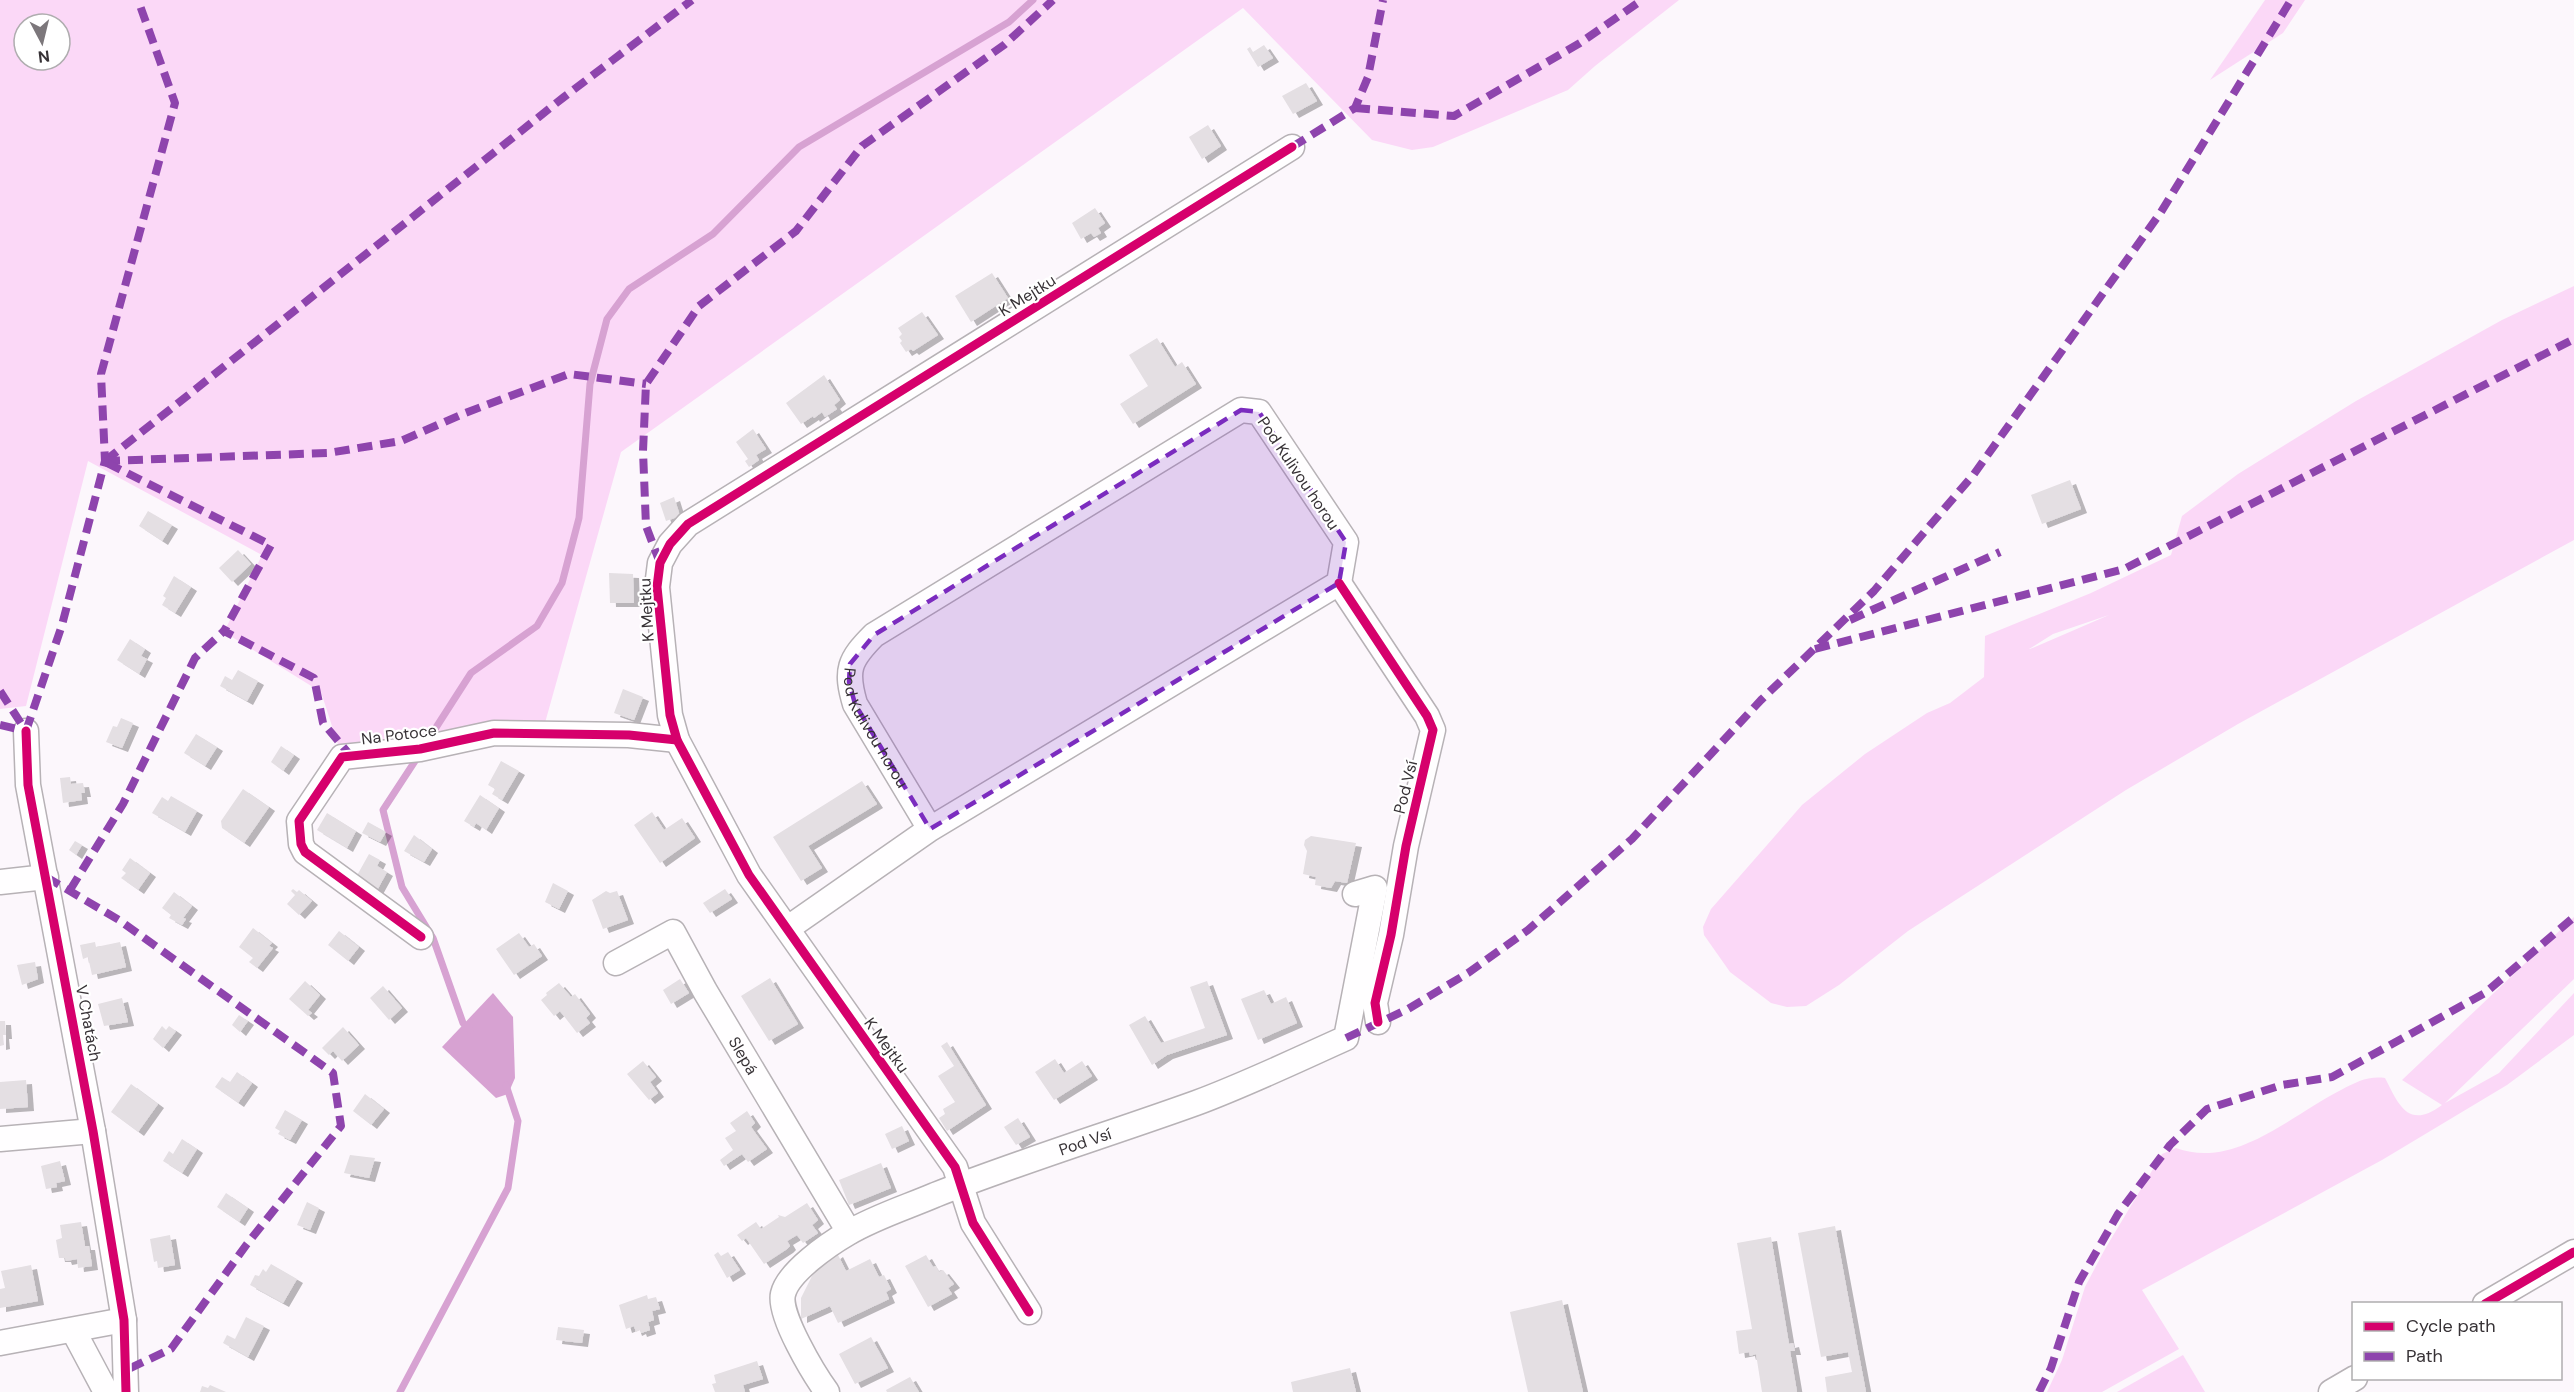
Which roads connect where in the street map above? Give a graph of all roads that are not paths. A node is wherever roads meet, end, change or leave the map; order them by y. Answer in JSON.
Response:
{"nodes":[{"id":1,"x":1292,"y":147,"type":"dead end"},
{"id":2,"x":1339,"y":583,"type":"junction"},
{"id":3,"x":26,"y":731,"type":"dead end"},
{"id":4,"x":677,"y":740,"type":"junction"},
{"id":5,"x":930,"y":829,"type":"junction"},
{"id":6,"x":46,"y":878,"type":"junction"},
{"id":7,"x":0,"y":882,"type":"edge"},
{"id":8,"x":1355,"y":894,"type":"dead end"},
{"id":9,"x":788,"y":928,"type":"junction"},
{"id":10,"x":421,"y":937,"type":"dead end"},
{"id":11,"x":616,"y":963,"type":"dead end"},
{"id":12,"x":1378,"y":1022,"type":"dead end"},
{"id":13,"x":93,"y":1131,"type":"junction"},
{"id":14,"x":0,"y":1140,"type":"edge"},
{"id":15,"x":960,"y":1185,"type":"junction"},
{"id":16,"x":849,"y":1232,"type":"junction"},
{"id":17,"x":2574,"y":1252,"type":"edge"},
{"id":18,"x":2488,"y":1302,"type":"edge"},
{"id":19,"x":1029,"y":1312,"type":"dead end"},
{"id":20,"x":124,"y":1320,"type":"junction"},
{"id":21,"x":73,"y":1330,"type":"junction"},
{"id":22,"x":0,"y":1343,"type":"edge"},
{"id":23,"x":2352,"y":1380,"type":"edge"},
{"id":24,"x":106,"y":1392,"type":"edge"},
{"id":25,"x":126,"y":1392,"type":"edge"},
{"id":26,"x":826,"y":1392,"type":"edge"},
{"id":27,"x":2331,"y":1392,"type":"edge"}],
"edges":[{"from":1,"to":4,"type":"street","name":"K Mejtku"},
{"from":2,"to":5,"type":"street"},
{"from":2,"to":5,"type":"street","name":"Pod Kulivou horou"},
{"from":2,"to":12,"type":"street","name":"Pod Vsí"},
{"from":3,"to":6,"type":"street","name":"V Chatách"},
{"from":4,"to":9,"type":"street","name":"K Mejtku"},
{"from":4,"to":10,"type":"street","name":"Na Potoce"},
{"from":5,"to":9,"type":"street"},
{"from":6,"to":7,"type":"street"},
{"from":6,"to":13,"type":"street","name":"V Chatách"},
{"from":8,"to":15,"type":"street","name":"Pod Vsí"},
{"from":9,"to":15,"type":"street","name":"K Mejtku"},
{"from":11,"to":16,"type":"street","name":"Slepá"},
{"from":13,"to":14,"type":"street"},
{"from":13,"to":20,"type":"street","name":"V Chatách"},
{"from":15,"to":16,"type":"street","name":"Pod Vsí"},
{"from":15,"to":19,"type":"street","name":"K Mejtku"},
{"from":16,"to":26,"type":"street","name":"Pod Vsí"},
{"from":17,"to":18,"type":"street"},
{"from":20,"to":21,"type":"street"},
{"from":20,"to":25,"type":"street","name":"V Chatách"},
{"from":21,"to":22,"type":"street"},
{"from":21,"to":24,"type":"street"},
{"from":23,"to":27,"type":"street"}]}
